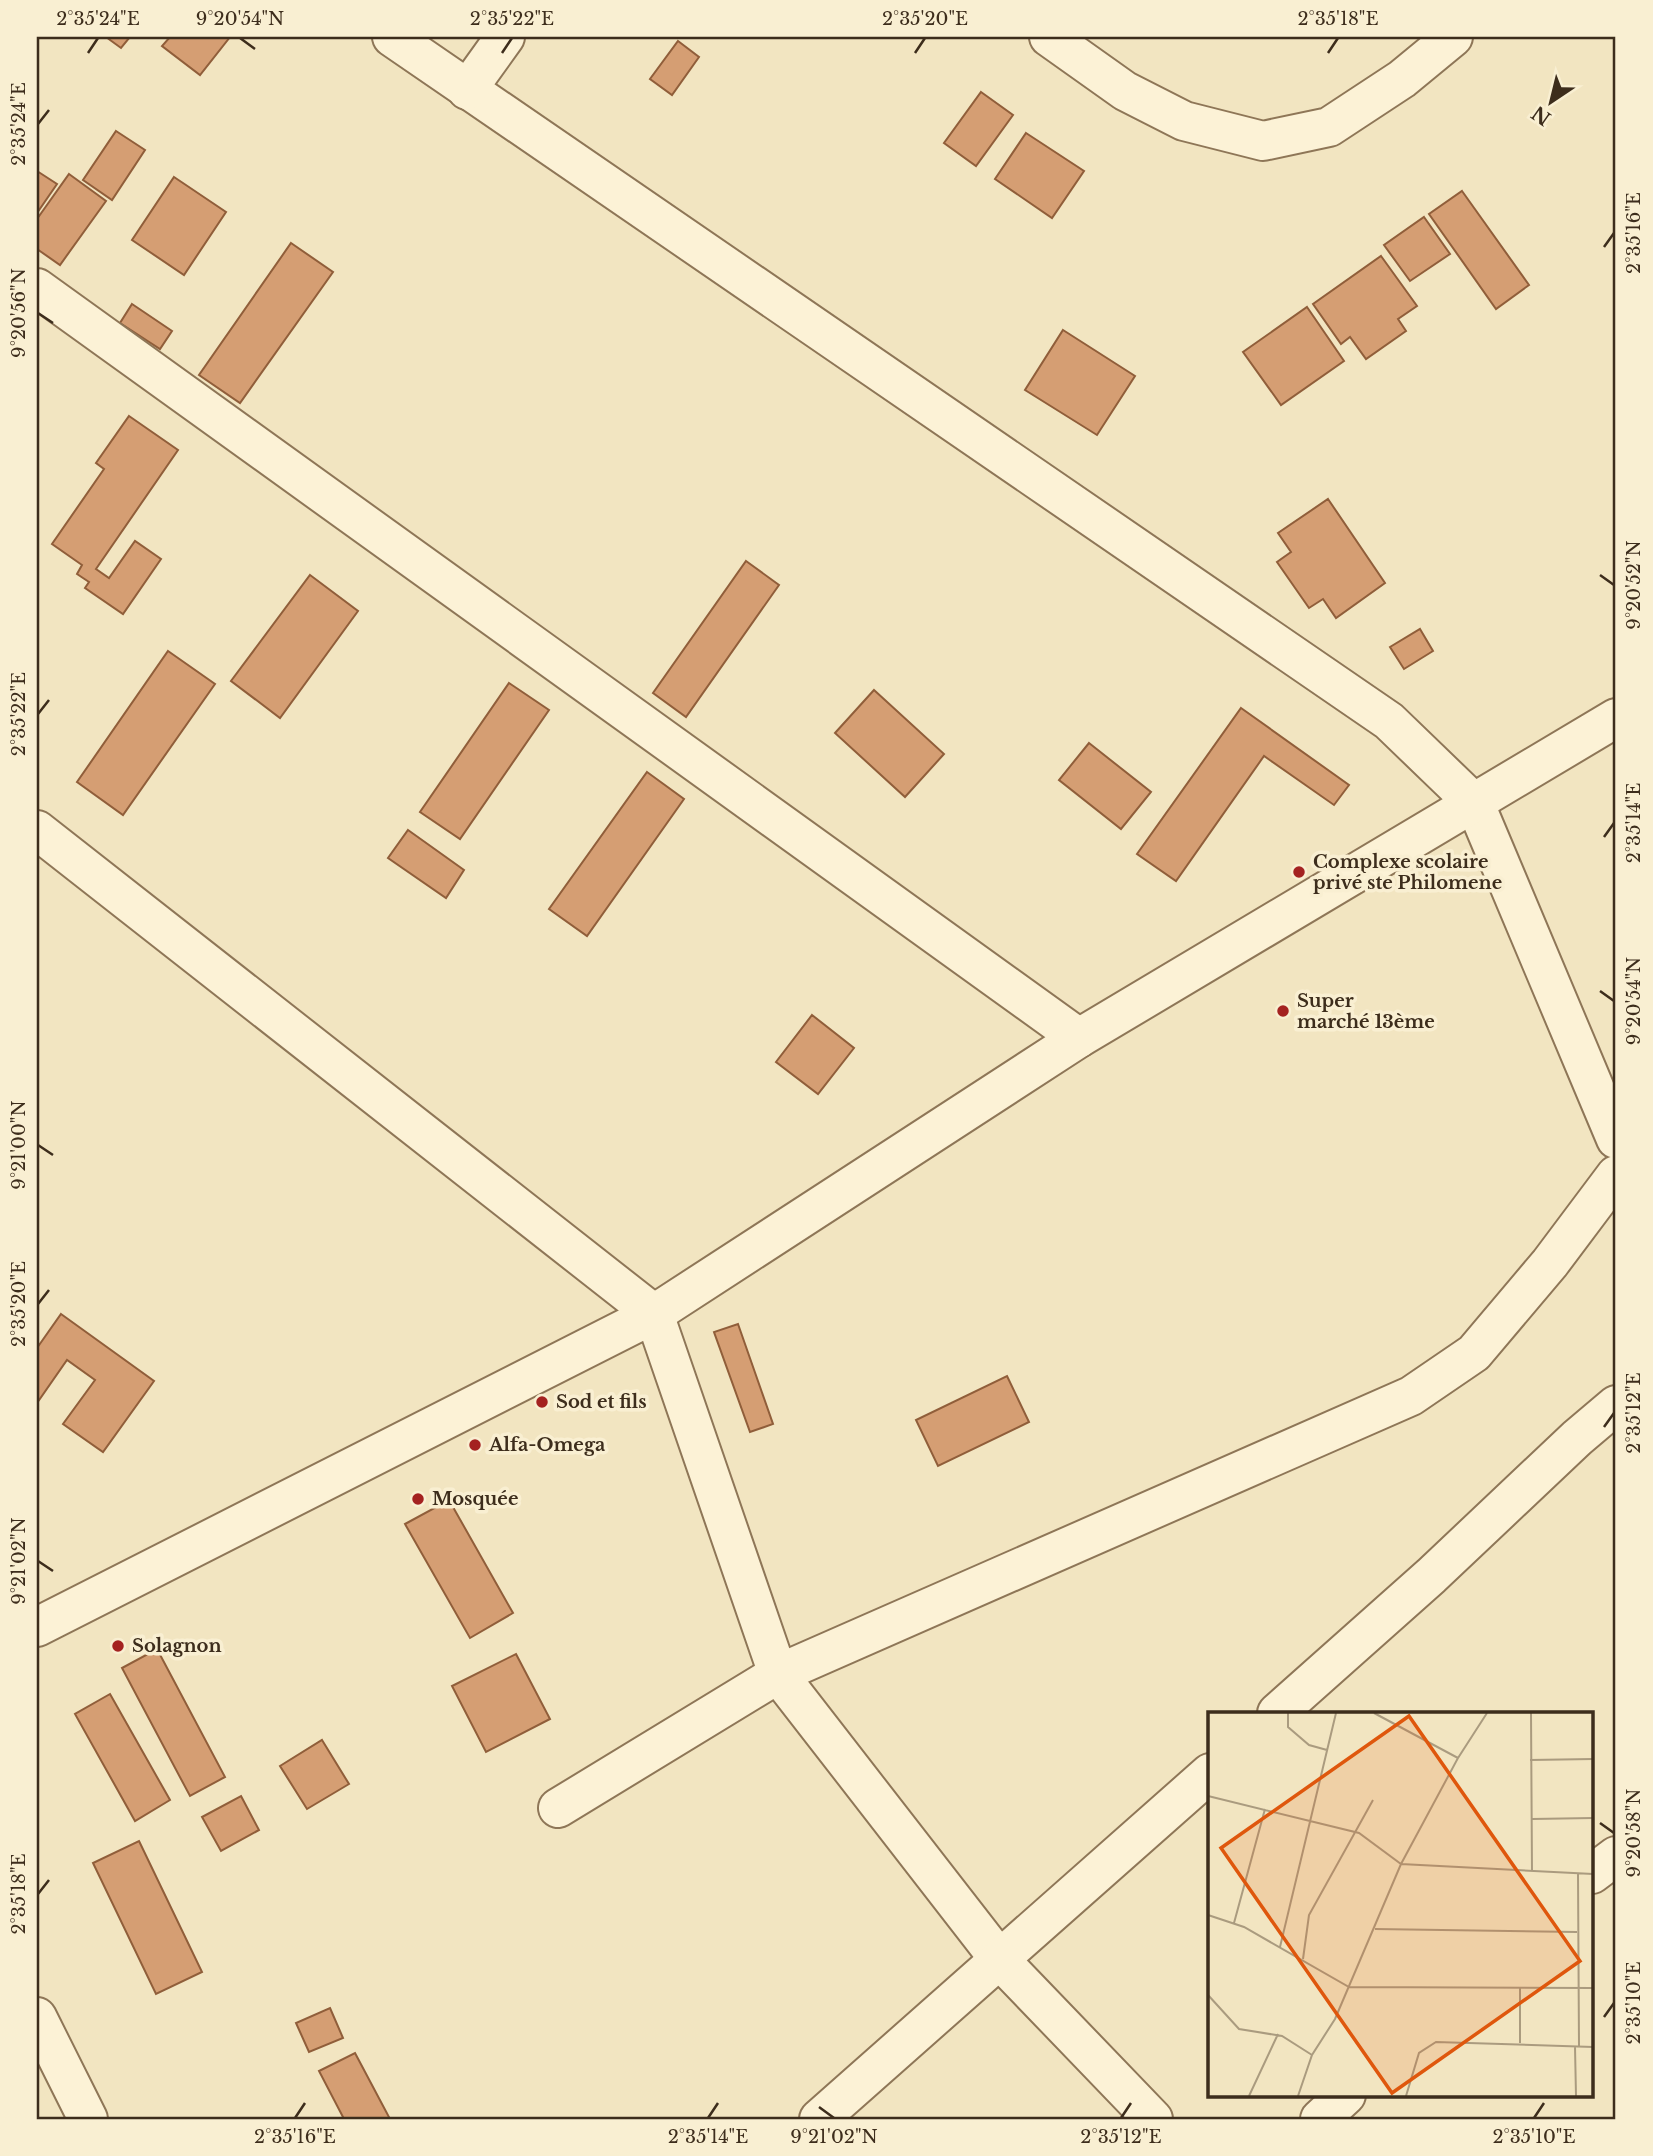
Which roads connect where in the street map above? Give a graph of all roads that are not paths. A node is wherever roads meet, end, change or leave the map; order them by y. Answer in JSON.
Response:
{"nodes":[{"id":1,"x":392,"y":37,"type":"edge"},
{"id":2,"x":505,"y":37,"type":"edge"},
{"id":3,"x":1049,"y":37,"type":"edge"},
{"id":4,"x":1453,"y":37,"type":"edge"},
{"id":5,"x":467,"y":90,"type":"junction"},
{"id":6,"x":37,"y":288,"type":"edge"},
{"id":7,"x":1616,"y":718,"type":"edge"},
{"id":8,"x":1475,"y":804,"type":"junction"},
{"id":9,"x":37,"y":830,"type":"edge"},
{"id":10,"x":1079,"y":1038,"type":"junction"},
{"id":11,"x":1616,"y":1139,"type":"edge"},
{"id":12,"x":1616,"y":1175,"type":"edge"},
{"id":13,"x":654,"y":1314,"type":"junction"},
{"id":14,"x":1616,"y":1405,"type":"edge"},
{"id":15,"x":37,"y":1627,"type":"edge"},
{"id":16,"x":778,"y":1674,"type":"junction"},
{"id":17,"x":1278,"y":1712,"type":"edge"},
{"id":18,"x":1208,"y":1775,"type":"edge"},
{"id":19,"x":558,"y":1808,"type":"dead end"},
{"id":20,"x":1616,"y":1856,"type":"edge"},
{"id":21,"x":1594,"y":1872,"type":"edge"},
{"id":22,"x":1000,"y":1960,"type":"junction"},
{"id":23,"x":37,"y":2017,"type":"edge"},
{"id":24,"x":1345,"y":2096,"type":"edge"},
{"id":25,"x":88,"y":2119,"type":"edge"},
{"id":26,"x":819,"y":2119,"type":"edge"},
{"id":27,"x":1153,"y":2119,"type":"edge"},
{"id":28,"x":1320,"y":2119,"type":"edge"}],
"edges":[{"from":1,"to":5,"type":"street"},
{"from":2,"to":5,"type":"street"},
{"from":3,"to":4,"type":"street"},
{"from":5,"to":8,"type":"street"},
{"from":6,"to":10,"type":"street"},
{"from":7,"to":8,"type":"street"},
{"from":8,"to":10,"type":"street"},
{"from":8,"to":11,"type":"street"},
{"from":9,"to":13,"type":"street"},
{"from":10,"to":13,"type":"street"},
{"from":12,"to":16,"type":"street"},
{"from":13,"to":15,"type":"street"},
{"from":13,"to":16,"type":"street"},
{"from":14,"to":17,"type":"street"},
{"from":16,"to":19,"type":"street"},
{"from":16,"to":22,"type":"street"},
{"from":18,"to":22,"type":"street"},
{"from":20,"to":21,"type":"street"},
{"from":22,"to":26,"type":"street"},
{"from":22,"to":27,"type":"street"},
{"from":23,"to":25,"type":"street"},
{"from":24,"to":28,"type":"street"}]}
